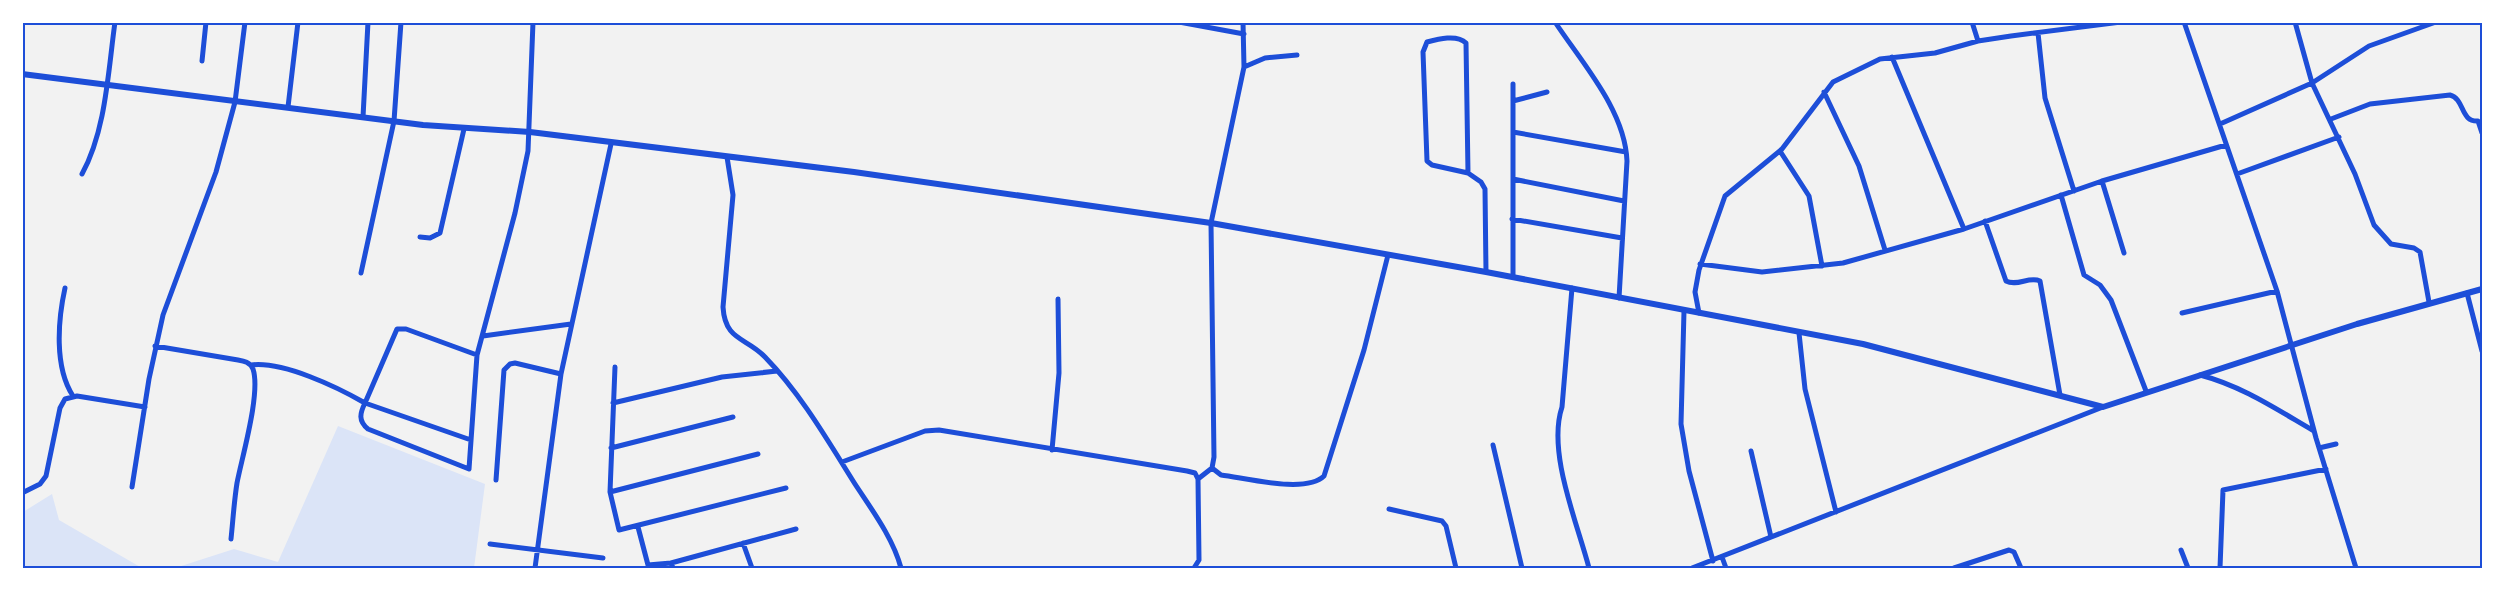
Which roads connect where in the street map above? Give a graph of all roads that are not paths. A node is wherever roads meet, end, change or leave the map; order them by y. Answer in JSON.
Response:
{"nodes":[{"id":1,"x":115,"y":22,"type":"edge"},
{"id":2,"x":206,"y":22,"type":"edge"},
{"id":3,"x":245,"y":22,"type":"edge"},
{"id":4,"x":298,"y":22,"type":"edge"},
{"id":5,"x":368,"y":22,"type":"edge"},
{"id":6,"x":401,"y":22,"type":"edge"},
{"id":7,"x":533,"y":22,"type":"edge"},
{"id":8,"x":1179,"y":22,"type":"edge"},
{"id":9,"x":1243,"y":22,"type":"edge"},
{"id":10,"x":1555,"y":22,"type":"edge"},
{"id":11,"x":1972,"y":22,"type":"edge"},
{"id":12,"x":2121,"y":22,"type":"edge"},
{"id":13,"x":2184,"y":22,"type":"edge"},
{"id":14,"x":2295,"y":22,"type":"edge"},
{"id":15,"x":2436,"y":22,"type":"edge"},
{"id":16,"x":2038,"y":33,"type":"junction"},
{"id":17,"x":1244,"y":34,"type":"junction"},
{"id":18,"x":1978,"y":41,"type":"junction"},
{"id":19,"x":1297,"y":55,"type":"dead end"},
{"id":20,"x":1892,"y":57,"type":"junction"},
{"id":21,"x":202,"y":61,"type":"dead end"},
{"id":22,"x":1244,"y":67,"type":"junction"},
{"id":23,"x":22,"y":74,"type":"edge"},
{"id":24,"x":2312,"y":83,"type":"junction"},
{"id":25,"x":1513,"y":84,"type":"dead end"},
{"id":26,"x":106,"y":86,"type":"junction"},
{"id":27,"x":1547,"y":92,"type":"dead end"},
{"id":28,"x":1824,"y":92,"type":"junction"},
{"id":29,"x":1513,"y":101,"type":"junction"},
{"id":30,"x":235,"y":102,"type":"junction"},
{"id":31,"x":288,"y":107,"type":"junction"},
{"id":32,"x":363,"y":117,"type":"junction"},
{"id":33,"x":2331,"y":119,"type":"junction"},
{"id":34,"x":2480,"y":120,"type":"edge"},
{"id":35,"x":394,"y":121,"type":"junction"},
{"id":36,"x":2220,"y":124,"type":"junction"},
{"id":37,"x":464,"y":129,"type":"junction"},
{"id":38,"x":530,"y":132,"type":"junction"},
{"id":39,"x":1512,"y":132,"type":"junction"},
{"id":40,"x":2482,"y":133,"type":"edge"},
{"id":41,"x":2339,"y":137,"type":"junction"},
{"id":42,"x":611,"y":144,"type":"junction"},
{"id":43,"x":2226,"y":145,"type":"junction"},
{"id":44,"x":1626,"y":152,"type":"junction"},
{"id":45,"x":1780,"y":152,"type":"junction"},
{"id":46,"x":727,"y":157,"type":"junction"},
{"id":47,"x":1468,"y":173,"type":"junction"},
{"id":48,"x":82,"y":174,"type":"dead end"},
{"id":49,"x":2237,"y":174,"type":"junction"},
{"id":50,"x":1512,"y":179,"type":"junction"},
{"id":51,"x":2102,"y":181,"type":"junction"},
{"id":52,"x":2074,"y":191,"type":"junction"},
{"id":53,"x":2061,"y":195,"type":"junction"},
{"id":54,"x":1624,"y":201,"type":"junction"},
{"id":55,"x":1512,"y":219,"type":"junction"},
{"id":56,"x":1985,"y":221,"type":"junction"},
{"id":57,"x":1211,"y":223,"type":"junction"},
{"id":58,"x":1964,"y":229,"type":"junction"},
{"id":59,"x":420,"y":237,"type":"dead end"},
{"id":60,"x":1622,"y":238,"type":"junction"},
{"id":61,"x":1885,"y":250,"type":"junction"},
{"id":62,"x":2124,"y":253,"type":"dead end"},
{"id":63,"x":1388,"y":255,"type":"junction"},
{"id":64,"x":1700,"y":264,"type":"junction"},
{"id":65,"x":1822,"y":266,"type":"junction"},
{"id":66,"x":1486,"y":272,"type":"junction"},
{"id":67,"x":361,"y":273,"type":"dead end"},
{"id":68,"x":1513,"y":277,"type":"junction"},
{"id":69,"x":65,"y":288,"type":"dead end"},
{"id":70,"x":1572,"y":288,"type":"junction"},
{"id":71,"x":2482,"y":289,"type":"edge"},
{"id":72,"x":2277,"y":291,"type":"junction"},
{"id":73,"x":2467,"y":293,"type":"junction"},
{"id":74,"x":1619,"y":298,"type":"junction"},
{"id":75,"x":1058,"y":299,"type":"dead end"},
{"id":76,"x":2429,"y":302,"type":"junction"},
{"id":77,"x":1684,"y":311,"type":"junction"},
{"id":78,"x":1699,"y":313,"type":"junction"},
{"id":79,"x":2182,"y":313,"type":"dead end"},
{"id":80,"x":571,"y":324,"type":"junction"},
{"id":81,"x":1799,"y":333,"type":"junction"},
{"id":82,"x":483,"y":336,"type":"junction"},
{"id":83,"x":2292,"y":344,"type":"junction"},
{"id":84,"x":156,"y":346,"type":"junction"},
{"id":85,"x":2482,"y":351,"type":"edge"},
{"id":86,"x":477,"y":355,"type":"junction"},
{"id":87,"x":250,"y":365,"type":"junction"},
{"id":88,"x":615,"y":367,"type":"dead end"},
{"id":89,"x":777,"y":371,"type":"junction"},
{"id":90,"x":561,"y":374,"type":"junction"},
{"id":91,"x":2200,"y":375,"type":"junction"},
{"id":92,"x":2146,"y":391,"type":"junction"},
{"id":93,"x":2060,"y":395,"type":"junction"},
{"id":94,"x":73,"y":396,"type":"junction"},
{"id":95,"x":365,"y":403,"type":"junction"},
{"id":96,"x":613,"y":403,"type":"junction"},
{"id":97,"x":145,"y":407,"type":"junction"},
{"id":98,"x":2103,"y":407,"type":"junction"},
{"id":99,"x":733,"y":417,"type":"dead end"},
{"id":100,"x":2314,"y":431,"type":"junction"},
{"id":101,"x":471,"y":440,"type":"junction"},
{"id":102,"x":2336,"y":444,"type":"dead end"},
{"id":103,"x":1493,"y":445,"type":"dead end"},
{"id":104,"x":611,"y":448,"type":"junction"},
{"id":105,"x":2319,"y":448,"type":"junction"},
{"id":106,"x":1052,"y":450,"type":"junction"},
{"id":107,"x":1752,"y":451,"type":"dead end"},
{"id":108,"x":758,"y":454,"type":"dead end"},
{"id":109,"x":842,"y":462,"type":"junction"},
{"id":110,"x":1212,"y":468,"type":"junction"},
{"id":111,"x":2326,"y":469,"type":"junction"},
{"id":112,"x":1198,"y":478,"type":"junction"},
{"id":113,"x":496,"y":480,"type":"dead end"},
{"id":114,"x":132,"y":487,"type":"dead end"},
{"id":115,"x":786,"y":488,"type":"dead end"},
{"id":116,"x":610,"y":492,"type":"junction"},
{"id":117,"x":22,"y":493,"type":"edge"},
{"id":118,"x":1389,"y":509,"type":"dead end"},
{"id":119,"x":1836,"y":512,"type":"junction"},
{"id":120,"x":638,"y":527,"type":"junction"},
{"id":121,"x":796,"y":529,"type":"dead end"},
{"id":122,"x":1771,"y":537,"type":"junction"},
{"id":123,"x":231,"y":539,"type":"dead end"},
{"id":124,"x":743,"y":543,"type":"junction"},
{"id":125,"x":490,"y":544,"type":"dead end"},
{"id":126,"x":2181,"y":550,"type":"dead end"},
{"id":127,"x":537,"y":551,"type":"junction"},
{"id":128,"x":1722,"y":557,"type":"junction"},
{"id":129,"x":603,"y":558,"type":"dead end"},
{"id":130,"x":1713,"y":561,"type":"junction"},
{"id":131,"x":672,"y":566,"type":"edge"},
{"id":132,"x":535,"y":568,"type":"edge"},
{"id":133,"x":752,"y":568,"type":"edge"},
{"id":134,"x":901,"y":568,"type":"edge"},
{"id":135,"x":1194,"y":568,"type":"edge"},
{"id":136,"x":1456,"y":568,"type":"edge"},
{"id":137,"x":1522,"y":568,"type":"edge"},
{"id":138,"x":1589,"y":568,"type":"edge"},
{"id":139,"x":1692,"y":568,"type":"edge"},
{"id":140,"x":1726,"y":568,"type":"edge"},
{"id":141,"x":1954,"y":568,"type":"edge"},
{"id":142,"x":2021,"y":568,"type":"edge"},
{"id":143,"x":2188,"y":568,"type":"edge"},
{"id":144,"x":2220,"y":568,"type":"edge"},
{"id":145,"x":2356,"y":568,"type":"edge"}],
"edges":[{"from":1,"to":26,"type":"street"},
{"from":2,"to":21,"type":"street"},
{"from":3,"to":30,"type":"street"},
{"from":4,"to":31,"type":"street"},
{"from":5,"to":32,"type":"street"},
{"from":6,"to":35,"type":"street"},
{"from":7,"to":38,"type":"street"},
{"from":8,"to":17,"type":"street"},
{"from":9,"to":17,"type":"street"},
{"from":10,"to":44,"type":"street"},
{"from":11,"to":18,"type":"street"},
{"from":12,"to":16,"type":"street"},
{"from":13,"to":36,"type":"street"},
{"from":14,"to":24,"type":"street"},
{"from":15,"to":24,"type":"street"},
{"from":16,"to":18,"type":"street"},
{"from":16,"to":52,"type":"street"},
{"from":17,"to":22,"type":"street"},
{"from":18,"to":20,"type":"street"},
{"from":19,"to":22,"type":"street"},
{"from":20,"to":28,"type":"street"},
{"from":20,"to":58,"type":"street"},
{"from":22,"to":57,"type":"street"},
{"from":23,"to":26,"type":"street"},
{"from":24,"to":33,"type":"street"},
{"from":24,"to":36,"type":"street"},
{"from":25,"to":29,"type":"street"},
{"from":26,"to":30,"type":"street"},
{"from":26,"to":48,"type":"street"},
{"from":27,"to":29,"type":"street"},
{"from":28,"to":45,"type":"street"},
{"from":28,"to":61,"type":"street"},
{"from":29,"to":39,"type":"street"},
{"from":30,"to":31,"type":"street"},
{"from":30,"to":84,"type":"street"},
{"from":31,"to":32,"type":"street"},
{"from":32,"to":35,"type":"street"},
{"from":33,"to":34,"type":"street"},
{"from":33,"to":41,"type":"street"},
{"from":34,"to":40,"type":"street"},
{"from":35,"to":37,"type":"street"},
{"from":35,"to":67,"type":"street"},
{"from":36,"to":43,"type":"street"},
{"from":37,"to":38,"type":"street"},
{"from":37,"to":59,"type":"street"},
{"from":38,"to":42,"type":"street"},
{"from":38,"to":82,"type":"street"},
{"from":39,"to":44,"type":"street"},
{"from":39,"to":50,"type":"street"},
{"from":41,"to":49,"type":"street"},
{"from":41,"to":76,"type":"street"},
{"from":42,"to":46,"type":"street"},
{"from":42,"to":80,"type":"street"},
{"from":43,"to":49,"type":"street"},
{"from":43,"to":51,"type":"street"},
{"from":44,"to":54,"type":"street"},
{"from":45,"to":64,"type":"street"},
{"from":45,"to":65,"type":"street"},
{"from":46,"to":57,"type":"street"},
{"from":46,"to":89,"type":"street"},
{"from":47,"to":47,"type":"street"},
{"from":47,"to":66,"type":"street"},
{"from":49,"to":72,"type":"street"},
{"from":50,"to":54,"type":"street"},
{"from":50,"to":55,"type":"street"},
{"from":51,"to":52,"type":"street"},
{"from":51,"to":62,"type":"street"},
{"from":52,"to":53,"type":"street"},
{"from":53,"to":56,"type":"street"},
{"from":53,"to":92,"type":"street"},
{"from":54,"to":60,"type":"street"},
{"from":55,"to":60,"type":"street"},
{"from":55,"to":68,"type":"street"},
{"from":56,"to":58,"type":"street"},
{"from":56,"to":93,"type":"street"},
{"from":57,"to":63,"type":"street"},
{"from":57,"to":110,"type":"street"},
{"from":58,"to":61,"type":"street"},
{"from":60,"to":74,"type":"street"},
{"from":61,"to":65,"type":"street"},
{"from":63,"to":66,"type":"street"},
{"from":63,"to":110,"type":"street"},
{"from":64,"to":65,"type":"street"},
{"from":64,"to":78,"type":"street"},
{"from":66,"to":68,"type":"street"},
{"from":68,"to":70,"type":"street"},
{"from":69,"to":94,"type":"street"},
{"from":70,"to":74,"type":"street"},
{"from":70,"to":138,"type":"street"},
{"from":71,"to":73,"type":"street"},
{"from":72,"to":79,"type":"street"},
{"from":72,"to":83,"type":"street"},
{"from":73,"to":76,"type":"street"},
{"from":73,"to":85,"type":"street"},
{"from":74,"to":77,"type":"street"},
{"from":75,"to":106,"type":"street"},
{"from":76,"to":83,"type":"street"},
{"from":77,"to":78,"type":"street"},
{"from":77,"to":130,"type":"street"},
{"from":78,"to":81,"type":"street"},
{"from":80,"to":82,"type":"street"},
{"from":80,"to":90,"type":"street"},
{"from":81,"to":93,"type":"street"},
{"from":81,"to":119,"type":"street"},
{"from":82,"to":86,"type":"street"},
{"from":83,"to":91,"type":"street"},
{"from":83,"to":100,"type":"street"},
{"from":84,"to":87,"type":"street"},
{"from":84,"to":97,"type":"street"},
{"from":86,"to":95,"type":"street"},
{"from":86,"to":101,"type":"street"},
{"from":87,"to":95,"type":"street"},
{"from":87,"to":123,"type":"street"},
{"from":88,"to":96,"type":"street"},
{"from":89,"to":96,"type":"street"},
{"from":89,"to":109,"type":"street"},
{"from":90,"to":113,"type":"street"},
{"from":90,"to":127,"type":"street"},
{"from":91,"to":92,"type":"street"},
{"from":91,"to":100,"type":"street"},
{"from":92,"to":98,"type":"street"},
{"from":93,"to":98,"type":"street"},
{"from":94,"to":97,"type":"street"},
{"from":94,"to":117,"type":"street"},
{"from":95,"to":101,"type":"street"},
{"from":95,"to":101,"type":"street"},
{"from":96,"to":104,"type":"street"},
{"from":97,"to":114,"type":"street"},
{"from":98,"to":119,"type":"street"},
{"from":99,"to":104,"type":"street"},
{"from":100,"to":105,"type":"street"},
{"from":102,"to":105,"type":"street"},
{"from":103,"to":137,"type":"street"},
{"from":104,"to":116,"type":"street"},
{"from":105,"to":111,"type":"street"},
{"from":106,"to":109,"type":"street"},
{"from":106,"to":112,"type":"street"},
{"from":107,"to":122,"type":"street"},
{"from":108,"to":116,"type":"street"},
{"from":109,"to":134,"type":"street"},
{"from":110,"to":112,"type":"street"},
{"from":111,"to":144,"type":"street"},
{"from":111,"to":145,"type":"street"},
{"from":112,"to":135,"type":"street"},
{"from":115,"to":120,"type":"street"},
{"from":116,"to":120,"type":"street"},
{"from":118,"to":136,"type":"street"},
{"from":119,"to":122,"type":"street"},
{"from":120,"to":131,"type":"street"},
{"from":121,"to":124,"type":"street"},
{"from":122,"to":128,"type":"street"},
{"from":124,"to":131,"type":"street"},
{"from":124,"to":133,"type":"street"},
{"from":125,"to":127,"type":"street"},
{"from":126,"to":143,"type":"street"},
{"from":127,"to":129,"type":"street"},
{"from":127,"to":132,"type":"street"},
{"from":128,"to":130,"type":"street"},
{"from":128,"to":140,"type":"street"},
{"from":130,"to":139,"type":"street"},
{"from":141,"to":142,"type":"street"}]}
